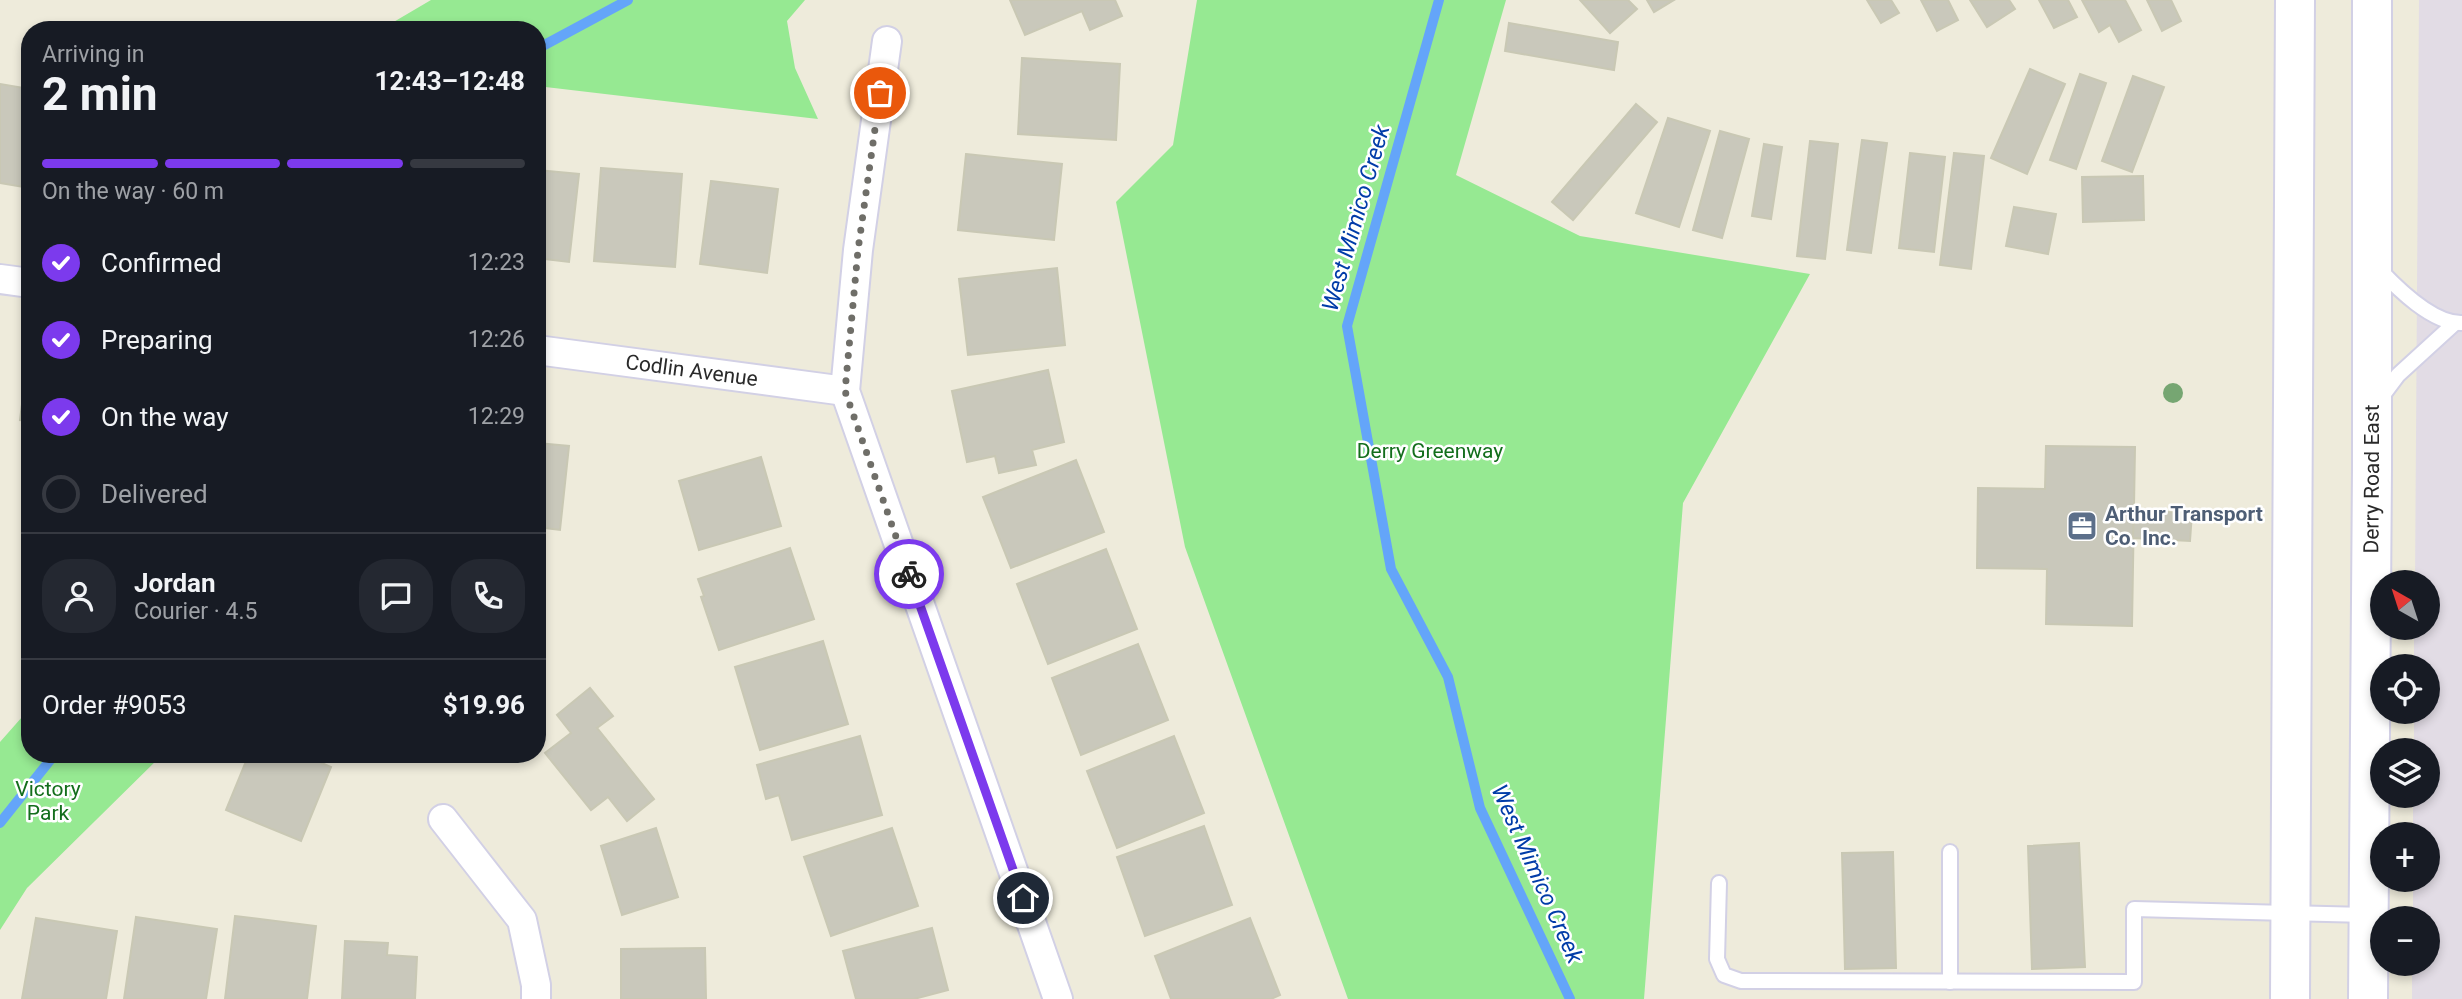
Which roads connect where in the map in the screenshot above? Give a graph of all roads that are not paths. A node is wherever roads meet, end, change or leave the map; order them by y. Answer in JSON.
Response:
{"nodes":[{"id":1,"x":2295,"y":0,"type":"edge"},
{"id":2,"x":2372,"y":0,"type":"edge"},
{"id":3,"x":887,"y":41,"type":"dead end"},
{"id":4,"x":2372,"y":262,"type":"junction"},
{"id":5,"x":0,"y":279,"type":"edge"},
{"id":6,"x":21,"y":282,"type":"edge"},
{"id":7,"x":2458,"y":323,"type":"edge"},
{"id":8,"x":546,"y":351,"type":"edge"},
{"id":9,"x":845,"y":391,"type":"junction"},
{"id":10,"x":2372,"y":411,"type":"junction"},
{"id":11,"x":443,"y":820,"type":"dead end"},
{"id":12,"x":1950,"y":852,"type":"dead end"},
{"id":13,"x":1719,"y":883,"type":"dead end"},
{"id":14,"x":2290,"y":911,"type":"junction"},
{"id":15,"x":2368,"y":915,"type":"junction"},
{"id":16,"x":1950,"y":982,"type":"junction"},
{"id":17,"x":536,"y":999,"type":"edge"},
{"id":18,"x":1058,"y":999,"type":"edge"},
{"id":19,"x":2290,"y":999,"type":"edge"},
{"id":20,"x":2368,"y":999,"type":"edge"}],
"edges":[{"from":1,"to":14,"type":"main road"},
{"from":2,"to":4,"type":"main road","name":"Derry Road East"},
{"from":3,"to":9,"type":"street"},
{"from":4,"to":7,"type":"lane"},
{"from":4,"to":10,"type":"main road","name":"Derry Road East"},
{"from":5,"to":6,"type":"street"},
{"from":7,"to":10,"type":"lane"},
{"from":8,"to":9,"type":"street","name":"Codlin Avenue"},
{"from":9,"to":18,"type":"street"},
{"from":10,"to":15,"type":"main road","name":"Derry Road East"},
{"from":11,"to":17,"type":"street"},
{"from":12,"to":16,"type":"lane"},
{"from":13,"to":16,"type":"lane"},
{"from":14,"to":15,"type":"lane"},
{"from":14,"to":16,"type":"lane"},
{"from":14,"to":19,"type":"main road"},
{"from":15,"to":20,"type":"main road","name":"Derry Road East"}]}
